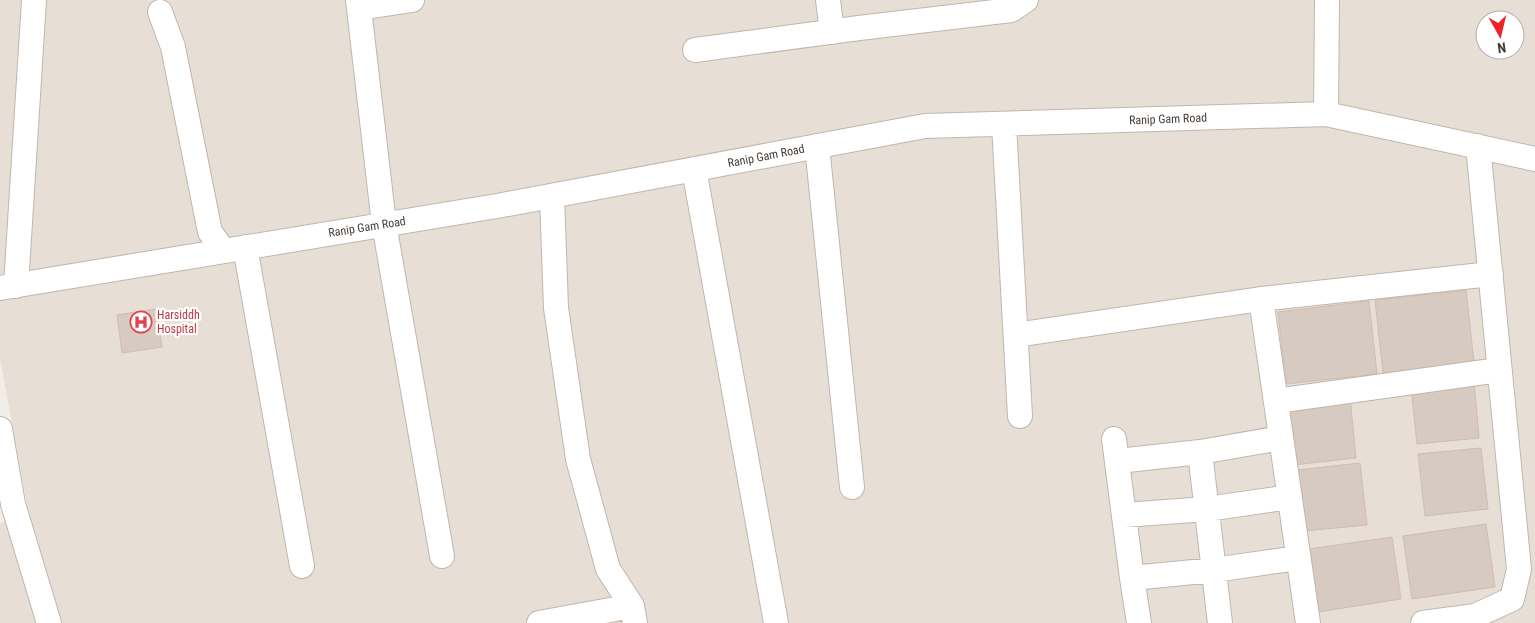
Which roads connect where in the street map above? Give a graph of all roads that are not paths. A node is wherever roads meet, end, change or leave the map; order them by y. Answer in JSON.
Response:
{"nodes":[{"id":1,"x":34,"y":0,"type":"edge"},
{"id":2,"x":412,"y":0,"type":"edge"},
{"id":3,"x":828,"y":0,"type":"edge"},
{"id":4,"x":1026,"y":0,"type":"edge"},
{"id":5,"x":1327,"y":0,"type":"edge"},
{"id":6,"x":359,"y":4,"type":"edge"},
{"id":7,"x":160,"y":12,"type":"dead end"},
{"id":8,"x":832,"y":32,"type":"junction"},
{"id":9,"x":695,"y":50,"type":"dead end"},
{"id":10,"x":1326,"y":114,"type":"junction"},
{"id":11,"x":1004,"y":124,"type":"junction"},
{"id":12,"x":817,"y":146,"type":"junction"},
{"id":13,"x":1478,"y":146,"type":"junction"},
{"id":14,"x":1535,"y":159,"type":"edge"},
{"id":15,"x":694,"y":169,"type":"junction"},
{"id":16,"x":552,"y":196,"type":"junction"},
{"id":17,"x":384,"y":224,"type":"junction"},
{"id":18,"x":235,"y":249,"type":"junction"},
{"id":19,"x":1490,"y":274,"type":"junction"},
{"id":20,"x":8,"y":287,"type":"edge"},
{"id":21,"x":1260,"y":298,"type":"junction"},
{"id":22,"x":1016,"y":335,"type":"junction"},
{"id":23,"x":1500,"y":370,"type":"junction"},
{"id":24,"x":1276,"y":401,"type":"junction"},
{"id":25,"x":1020,"y":416,"type":"dead end"},
{"id":26,"x":0,"y":429,"type":"edge"},
{"id":27,"x":1281,"y":438,"type":"junction"},
{"id":28,"x":1200,"y":452,"type":"junction"},
{"id":29,"x":852,"y":486,"type":"dead end"},
{"id":30,"x":1290,"y":497,"type":"junction"},
{"id":31,"x":7,"y":509,"type":"edge"},
{"id":32,"x":1207,"y":509,"type":"junction"},
{"id":33,"x":1124,"y":515,"type":"junction"},
{"id":34,"x":442,"y":556,"type":"dead end"},
{"id":35,"x":1298,"y":558,"type":"junction"},
{"id":36,"x":302,"y":566,"type":"dead end"},
{"id":37,"x":1214,"y":570,"type":"junction"},
{"id":38,"x":1132,"y":578,"type":"junction"},
{"id":39,"x":634,"y":615,"type":"edge"},
{"id":40,"x":49,"y":623,"type":"edge"},
{"id":41,"x":539,"y":623,"type":"edge"},
{"id":42,"x":776,"y":623,"type":"edge"},
{"id":43,"x":1139,"y":623,"type":"edge"},
{"id":44,"x":1220,"y":623,"type":"edge"},
{"id":45,"x":1308,"y":623,"type":"edge"},
{"id":46,"x":1423,"y":623,"type":"edge"}],
"edges":[{"from":1,"to":20,"type":"street"},
{"from":2,"to":6,"type":"street"},
{"from":3,"to":8,"type":"street"},
{"from":4,"to":8,"type":"street"},
{"from":5,"to":10,"type":"street"},
{"from":6,"to":17,"type":"street"},
{"from":7,"to":18,"type":"street"},
{"from":8,"to":9,"type":"street"},
{"from":10,"to":11,"type":"street","name":"Ranip Gam Road"},
{"from":10,"to":13,"type":"street","name":"Ranip Gam Road"},
{"from":11,"to":12,"type":"street","name":"Ranip Gam Road"},
{"from":11,"to":22,"type":"street"},
{"from":12,"to":15,"type":"street","name":"Ranip Gam Road"},
{"from":12,"to":29,"type":"street"},
{"from":13,"to":14,"type":"street","name":"Ranip Gam Road"},
{"from":13,"to":19,"type":"street"},
{"from":15,"to":16,"type":"street","name":"Ranip Gam Road"},
{"from":15,"to":42,"type":"street"},
{"from":16,"to":17,"type":"street","name":"Ranip Gam Road"},
{"from":16,"to":39,"type":"street"},
{"from":17,"to":18,"type":"street","name":"Ranip Gam Road"},
{"from":17,"to":34,"type":"street"},
{"from":18,"to":20,"type":"street","name":"Ranip Gam Road"},
{"from":18,"to":36,"type":"street"},
{"from":19,"to":21,"type":"street"},
{"from":19,"to":23,"type":"street"},
{"from":21,"to":22,"type":"street"},
{"from":21,"to":24,"type":"street"},
{"from":22,"to":25,"type":"street"},
{"from":23,"to":24,"type":"street"},
{"from":23,"to":46,"type":"street"},
{"from":24,"to":27,"type":"street"},
{"from":26,"to":31,"type":"street"},
{"from":27,"to":28,"type":"street"},
{"from":27,"to":30,"type":"street"},
{"from":28,"to":32,"type":"street"},
{"from":28,"to":33,"type":"street"},
{"from":30,"to":32,"type":"street"},
{"from":30,"to":35,"type":"street"},
{"from":31,"to":40,"type":"street"},
{"from":32,"to":33,"type":"street"},
{"from":32,"to":37,"type":"street"},
{"from":33,"to":38,"type":"street"},
{"from":35,"to":37,"type":"street"},
{"from":35,"to":45,"type":"street"},
{"from":37,"to":38,"type":"street"},
{"from":37,"to":44,"type":"street"},
{"from":38,"to":43,"type":"street"},
{"from":39,"to":41,"type":"street"}]}
